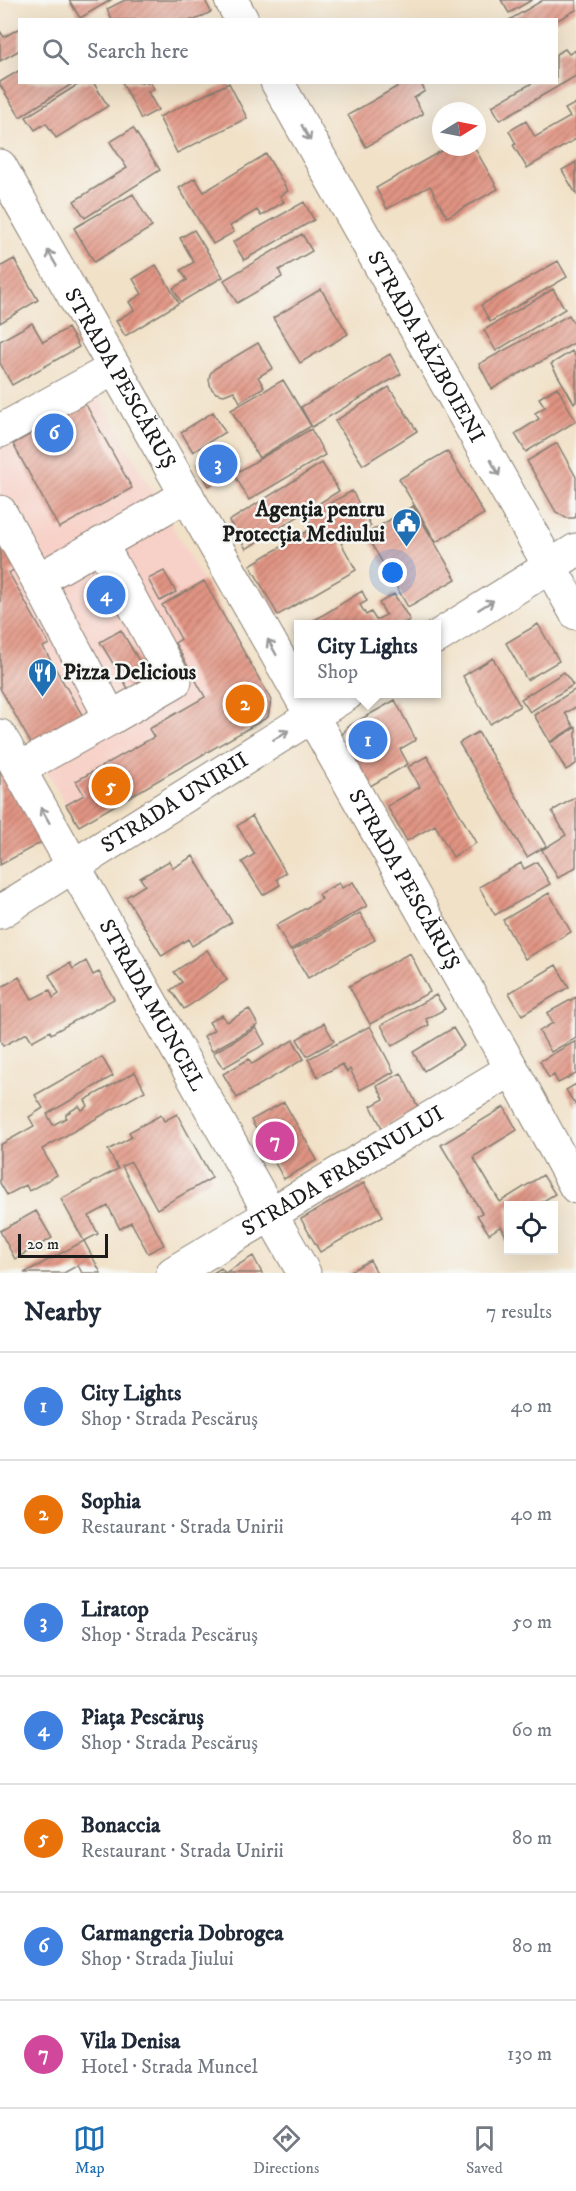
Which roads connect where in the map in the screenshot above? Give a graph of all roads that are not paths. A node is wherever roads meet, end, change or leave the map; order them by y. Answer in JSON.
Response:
{"nodes":[{"id":1,"x":231,"y":0,"type":"edge"},
{"id":2,"x":241,"y":18,"type":"edge"},
{"id":3,"x":279,"y":84,"type":"edge"},
{"id":4,"x":0,"y":166,"type":"edge"},
{"id":5,"x":115,"y":368,"type":"junction"},
{"id":6,"x":0,"y":431,"type":"edge"},
{"id":7,"x":187,"y":495,"type":"junction"},
{"id":8,"x":0,"y":512,"type":"edge"},
{"id":9,"x":101,"y":544,"type":"junction"},
{"id":10,"x":563,"y":558,"type":"edge"},
{"id":11,"x":38,"y":580,"type":"junction"},
{"id":12,"x":576,"y":613,"type":"edge"},
{"id":13,"x":441,"y":634,"type":"edge"},
{"id":14,"x":294,"y":688,"type":"edge"},
{"id":15,"x":299,"y":698,"type":"edge"},
{"id":16,"x":339,"y":698,"type":"edge"},
{"id":17,"x":310,"y":717,"type":"junction"},
{"id":18,"x":111,"y":718,"type":"junction"},
{"id":19,"x":0,"y":736,"type":"edge"},
{"id":20,"x":19,"y":769,"type":"junction"},
{"id":21,"x":74,"y":866,"type":"junction"},
{"id":22,"x":0,"y":912,"type":"edge"},
{"id":23,"x":512,"y":1069,"type":"junction"},
{"id":24,"x":576,"y":1187,"type":"edge"},
{"id":25,"x":272,"y":1213,"type":"junction"},
{"id":26,"x":173,"y":1273,"type":"edge"},
{"id":27,"x":304,"y":1273,"type":"edge"}],
"edges":[{"from":1,"to":2,"type":"street"},
{"from":3,"to":10,"type":"street","name":"STRADA RĂZBOIENI","one_way":true},
{"from":5,"to":4,"type":"street","name":"STRADA PESCĂRUȘ","one_way":true},
{"from":5,"to":6,"type":"street"},
{"from":5,"to":7,"type":"street","name":"STRADA PESCĂRUȘ"},
{"from":7,"to":9,"type":"street"},
{"from":14,"to":7,"type":"street","name":"STRADA PESCĂRUȘ","one_way":true},
{"from":8,"to":11,"type":"street"},
{"from":9,"to":11,"type":"street"},
{"from":9,"to":18,"type":"street"},
{"from":10,"to":12,"type":"street","name":"STRADA RĂZBOIENI"},
{"from":13,"to":10,"type":"street","one_way":true},
{"from":11,"to":18,"type":"street"},
{"from":17,"to":15,"type":"street","name":"STRADA PESCĂRUȘ","one_way":true},
{"from":16,"to":17,"type":"street","name":"STRADA UNIRII"},
{"from":21,"to":17,"type":"street","name":"STRADA UNIRII","one_way":true},
{"from":17,"to":23,"type":"street","name":"STRADA PESCĂRUȘ"},
{"from":18,"to":20,"type":"street"},
{"from":19,"to":20,"type":"street","name":"STRADA MUNCEL"},
{"from":21,"to":20,"type":"street","name":"STRADA MUNCEL","one_way":true},
{"from":21,"to":22,"type":"street","name":"STRADA UNIRII"},
{"from":21,"to":25,"type":"street","name":"STRADA MUNCEL"},
{"from":23,"to":24,"type":"street","name":"STRADA PESCĂRUȘ"},
{"from":23,"to":25,"type":"street","name":"STRADA FRASINULUI"},
{"from":25,"to":26,"type":"street","name":"STRADA FRASINULUI"},
{"from":25,"to":27,"type":"street","name":"STRADA MUNCEL"}]}
